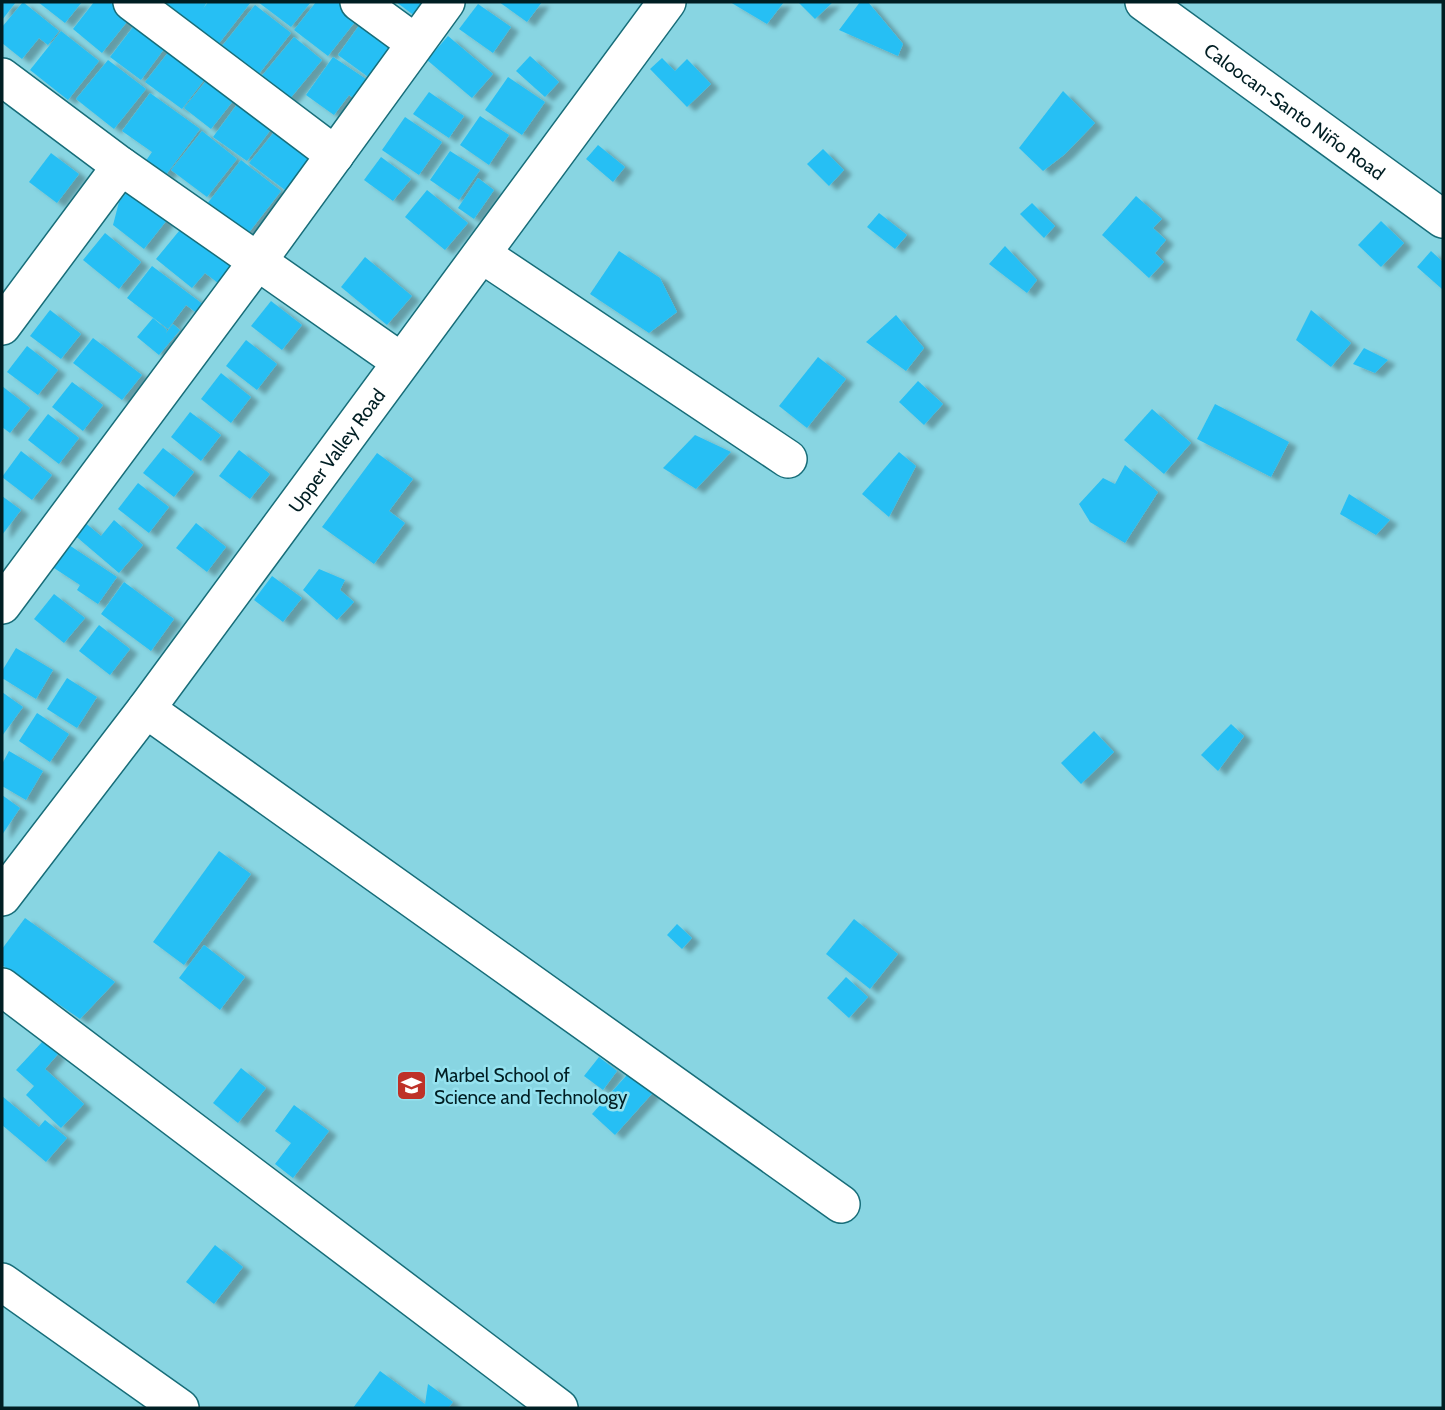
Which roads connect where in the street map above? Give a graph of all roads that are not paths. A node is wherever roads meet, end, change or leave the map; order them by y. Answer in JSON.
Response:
{"nodes":[{"id":1,"x":132,"y":2,"type":"edge"},
{"id":2,"x":359,"y":2,"type":"edge"},
{"id":3,"x":446,"y":2,"type":"edge"},
{"id":4,"x":667,"y":2,"type":"edge"},
{"id":5,"x":1144,"y":2,"type":"edge"},
{"id":6,"x":415,"y":43,"type":"junction"},
{"id":7,"x":2,"y":78,"type":"edge"},
{"id":8,"x":335,"y":155,"type":"junction"},
{"id":9,"x":121,"y":166,"type":"junction"},
{"id":10,"x":1443,"y":219,"type":"edge"},
{"id":11,"x":482,"y":255,"type":"junction"},
{"id":12,"x":257,"y":262,"type":"junction"},
{"id":13,"x":2,"y":326,"type":"edge"},
{"id":14,"x":400,"y":361,"type":"junction"},
{"id":15,"x":788,"y":459,"type":"dead end"},
{"id":16,"x":2,"y":605,"type":"edge"},
{"id":17,"x":146,"y":709,"type":"junction"},
{"id":18,"x":2,"y":897,"type":"edge"},
{"id":19,"x":2,"y":987,"type":"edge"},
{"id":20,"x":841,"y":1204,"type":"dead end"},
{"id":21,"x":2,"y":1282,"type":"edge"},
{"id":22,"x":180,"y":1408,"type":"edge"},
{"id":23,"x":559,"y":1408,"type":"edge"}],
"edges":[{"from":1,"to":8,"type":"street"},
{"from":2,"to":6,"type":"street"},
{"from":3,"to":6,"type":"street"},
{"from":4,"to":11,"type":"street","name":"Upper Valley Road"},
{"from":5,"to":10,"type":"street","name":"Caloocan-Santo Niño Road"},
{"from":6,"to":8,"type":"street"},
{"from":7,"to":9,"type":"street"},
{"from":8,"to":12,"type":"street"},
{"from":9,"to":12,"type":"street"},
{"from":9,"to":13,"type":"street"},
{"from":11,"to":14,"type":"street","name":"Upper Valley Road"},
{"from":11,"to":15,"type":"street"},
{"from":12,"to":14,"type":"street"},
{"from":12,"to":16,"type":"street"},
{"from":14,"to":17,"type":"street","name":"Upper Valley Road"},
{"from":17,"to":18,"type":"street","name":"Upper Valley Road"},
{"from":17,"to":20,"type":"street"},
{"from":19,"to":23,"type":"street"},
{"from":21,"to":22,"type":"street"}]}
